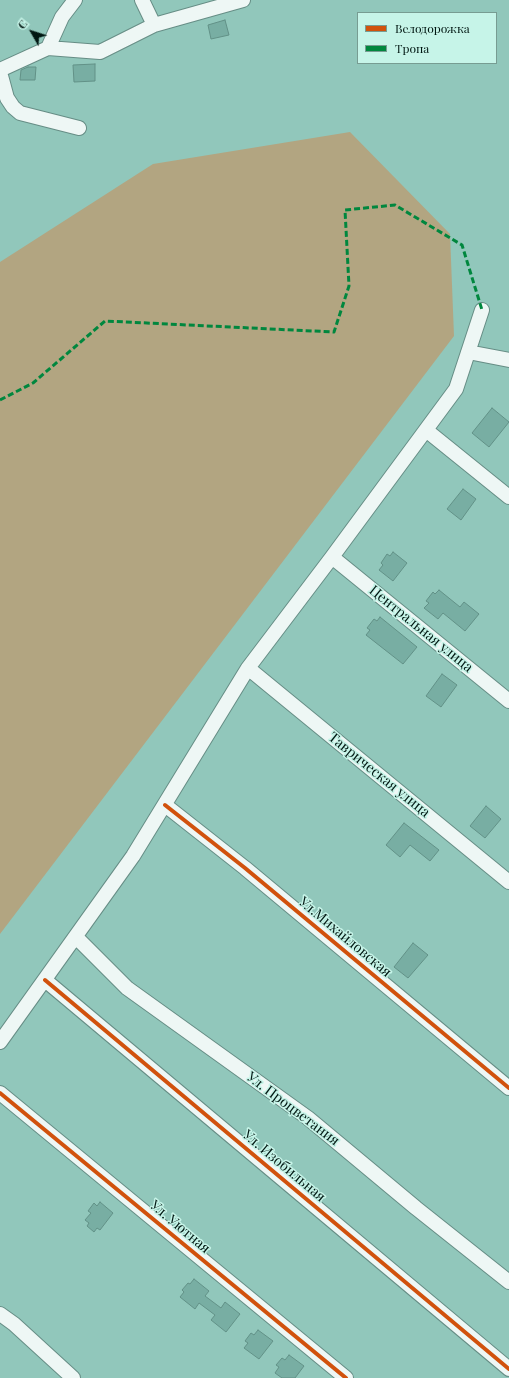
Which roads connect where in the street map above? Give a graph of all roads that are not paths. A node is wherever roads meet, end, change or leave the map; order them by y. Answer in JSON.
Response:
{"nodes":[{"id":1,"x":75,"y":0,"type":"edge"},
{"id":2,"x":142,"y":0,"type":"edge"},
{"id":3,"x":243,"y":0,"type":"edge"},
{"id":4,"x":154,"y":25,"type":"junction"},
{"id":5,"x":48,"y":48,"type":"junction"},
{"id":6,"x":0,"y":71,"type":"edge"},
{"id":7,"x":79,"y":128,"type":"dead end"},
{"id":8,"x":482,"y":310,"type":"dead end"},
{"id":9,"x":468,"y":352,"type":"junction"},
{"id":10,"x":509,"y":360,"type":"edge"},
{"id":11,"x":426,"y":430,"type":"junction"},
{"id":12,"x":509,"y":497,"type":"edge"},
{"id":13,"x":332,"y":557,"type":"junction"},
{"id":14,"x":248,"y":668,"type":"junction"},
{"id":15,"x":509,"y":701,"type":"edge"},
{"id":16,"x":165,"y":805,"type":"junction"},
{"id":17,"x":509,"y":882,"type":"edge"},
{"id":18,"x":76,"y":937,"type":"junction"},
{"id":19,"x":45,"y":980,"type":"junction"},
{"id":20,"x":0,"y":1042,"type":"edge"},
{"id":21,"x":509,"y":1088,"type":"edge"},
{"id":22,"x":0,"y":1092,"type":"edge"},
{"id":23,"x":509,"y":1282,"type":"edge"},
{"id":24,"x":0,"y":1314,"type":"edge"},
{"id":25,"x":509,"y":1369,"type":"edge"},
{"id":26,"x":73,"y":1378,"type":"edge"},
{"id":27,"x":346,"y":1378,"type":"edge"}],
"edges":[{"from":1,"to":5,"type":"street"},
{"from":2,"to":4,"type":"street"},
{"from":3,"to":4,"type":"street"},
{"from":4,"to":5,"type":"street"},
{"from":5,"to":6,"type":"street"},
{"from":6,"to":7,"type":"street"},
{"from":8,"to":9,"type":"street"},
{"from":9,"to":10,"type":"street"},
{"from":9,"to":11,"type":"street"},
{"from":11,"to":12,"type":"street"},
{"from":11,"to":13,"type":"street"},
{"from":13,"to":14,"type":"street"},
{"from":13,"to":15,"type":"street","name":"Центральная улица"},
{"from":14,"to":16,"type":"street"},
{"from":14,"to":17,"type":"street","name":"Таврическая улица"},
{"from":16,"to":18,"type":"street"},
{"from":16,"to":21,"type":"street","name":"Ул.Михайловская"},
{"from":18,"to":19,"type":"street"},
{"from":18,"to":23,"type":"street","name":"Ул. Процветания"},
{"from":19,"to":20,"type":"street"},
{"from":19,"to":25,"type":"street","name":"Ул. Изобильная"},
{"from":22,"to":27,"type":"street","name":"Ул. Уютная"},
{"from":24,"to":26,"type":"street"}]}
